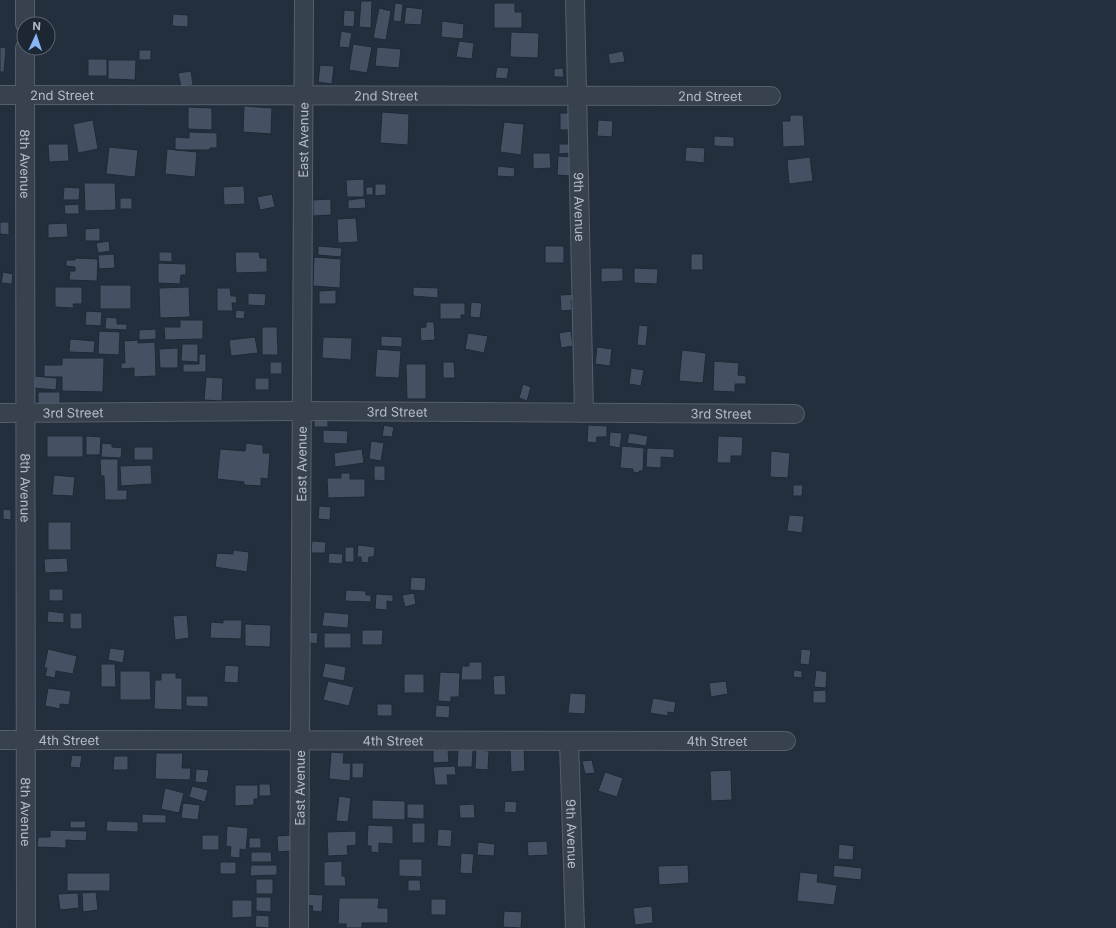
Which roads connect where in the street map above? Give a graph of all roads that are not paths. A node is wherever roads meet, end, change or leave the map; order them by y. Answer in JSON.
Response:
{"nodes":[{"id":1,"x":25,"y":0,"type":"edge"},
{"id":2,"x":304,"y":0,"type":"edge"},
{"id":3,"x":575,"y":0,"type":"edge"},
{"id":4,"x":25,"y":16,"type":"edge"},
{"id":5,"x":25,"y":56,"type":"edge"},
{"id":6,"x":0,"y":95,"type":"edge"},
{"id":7,"x":26,"y":95,"type":"junction"},
{"id":8,"x":304,"y":96,"type":"junction"},
{"id":9,"x":577,"y":96,"type":"junction"},
{"id":10,"x":771,"y":96,"type":"dead end"},
{"id":11,"x":302,"y":412,"type":"junction"},
{"id":12,"x":0,"y":413,"type":"edge"},
{"id":13,"x":26,"y":413,"type":"junction"},
{"id":14,"x":584,"y":413,"type":"junction"},
{"id":15,"x":795,"y":414,"type":"dead end"},
{"id":16,"x":0,"y":740,"type":"edge"},
{"id":17,"x":26,"y":740,"type":"junction"},
{"id":18,"x":299,"y":740,"type":"junction"},
{"id":19,"x":569,"y":741,"type":"junction"},
{"id":20,"x":786,"y":741,"type":"dead end"},
{"id":21,"x":26,"y":928,"type":"edge"},
{"id":22,"x":299,"y":928,"type":"edge"},
{"id":23,"x":575,"y":928,"type":"edge"}],
"edges":[{"from":1,"to":4,"type":"street"},
{"from":2,"to":8,"type":"street","name":"East Avenue"},
{"from":3,"to":9,"type":"street","name":"9th Avenue"},
{"from":5,"to":7,"type":"street","name":"8th Avenue"},
{"from":6,"to":7,"type":"street","name":"2nd Street"},
{"from":7,"to":8,"type":"street","name":"2nd Street"},
{"from":7,"to":13,"type":"street","name":"8th Avenue"},
{"from":8,"to":9,"type":"street","name":"2nd Street"},
{"from":8,"to":11,"type":"street","name":"East Avenue"},
{"from":9,"to":10,"type":"street","name":"2nd Street"},
{"from":9,"to":14,"type":"street","name":"9th Avenue"},
{"from":11,"to":13,"type":"street","name":"3rd Street"},
{"from":11,"to":14,"type":"street","name":"3rd Street"},
{"from":11,"to":18,"type":"street","name":"East Avenue"},
{"from":12,"to":13,"type":"street","name":"3rd Street"},
{"from":13,"to":17,"type":"street","name":"8th Avenue"},
{"from":14,"to":15,"type":"street","name":"3rd Street"},
{"from":16,"to":17,"type":"street","name":"4th Street"},
{"from":17,"to":18,"type":"street","name":"4th Street"},
{"from":17,"to":21,"type":"street","name":"8th Avenue"},
{"from":18,"to":19,"type":"street","name":"4th Street"},
{"from":18,"to":22,"type":"street","name":"East Avenue"},
{"from":19,"to":20,"type":"street","name":"4th Street"},
{"from":19,"to":23,"type":"street","name":"9th Avenue"}]}
